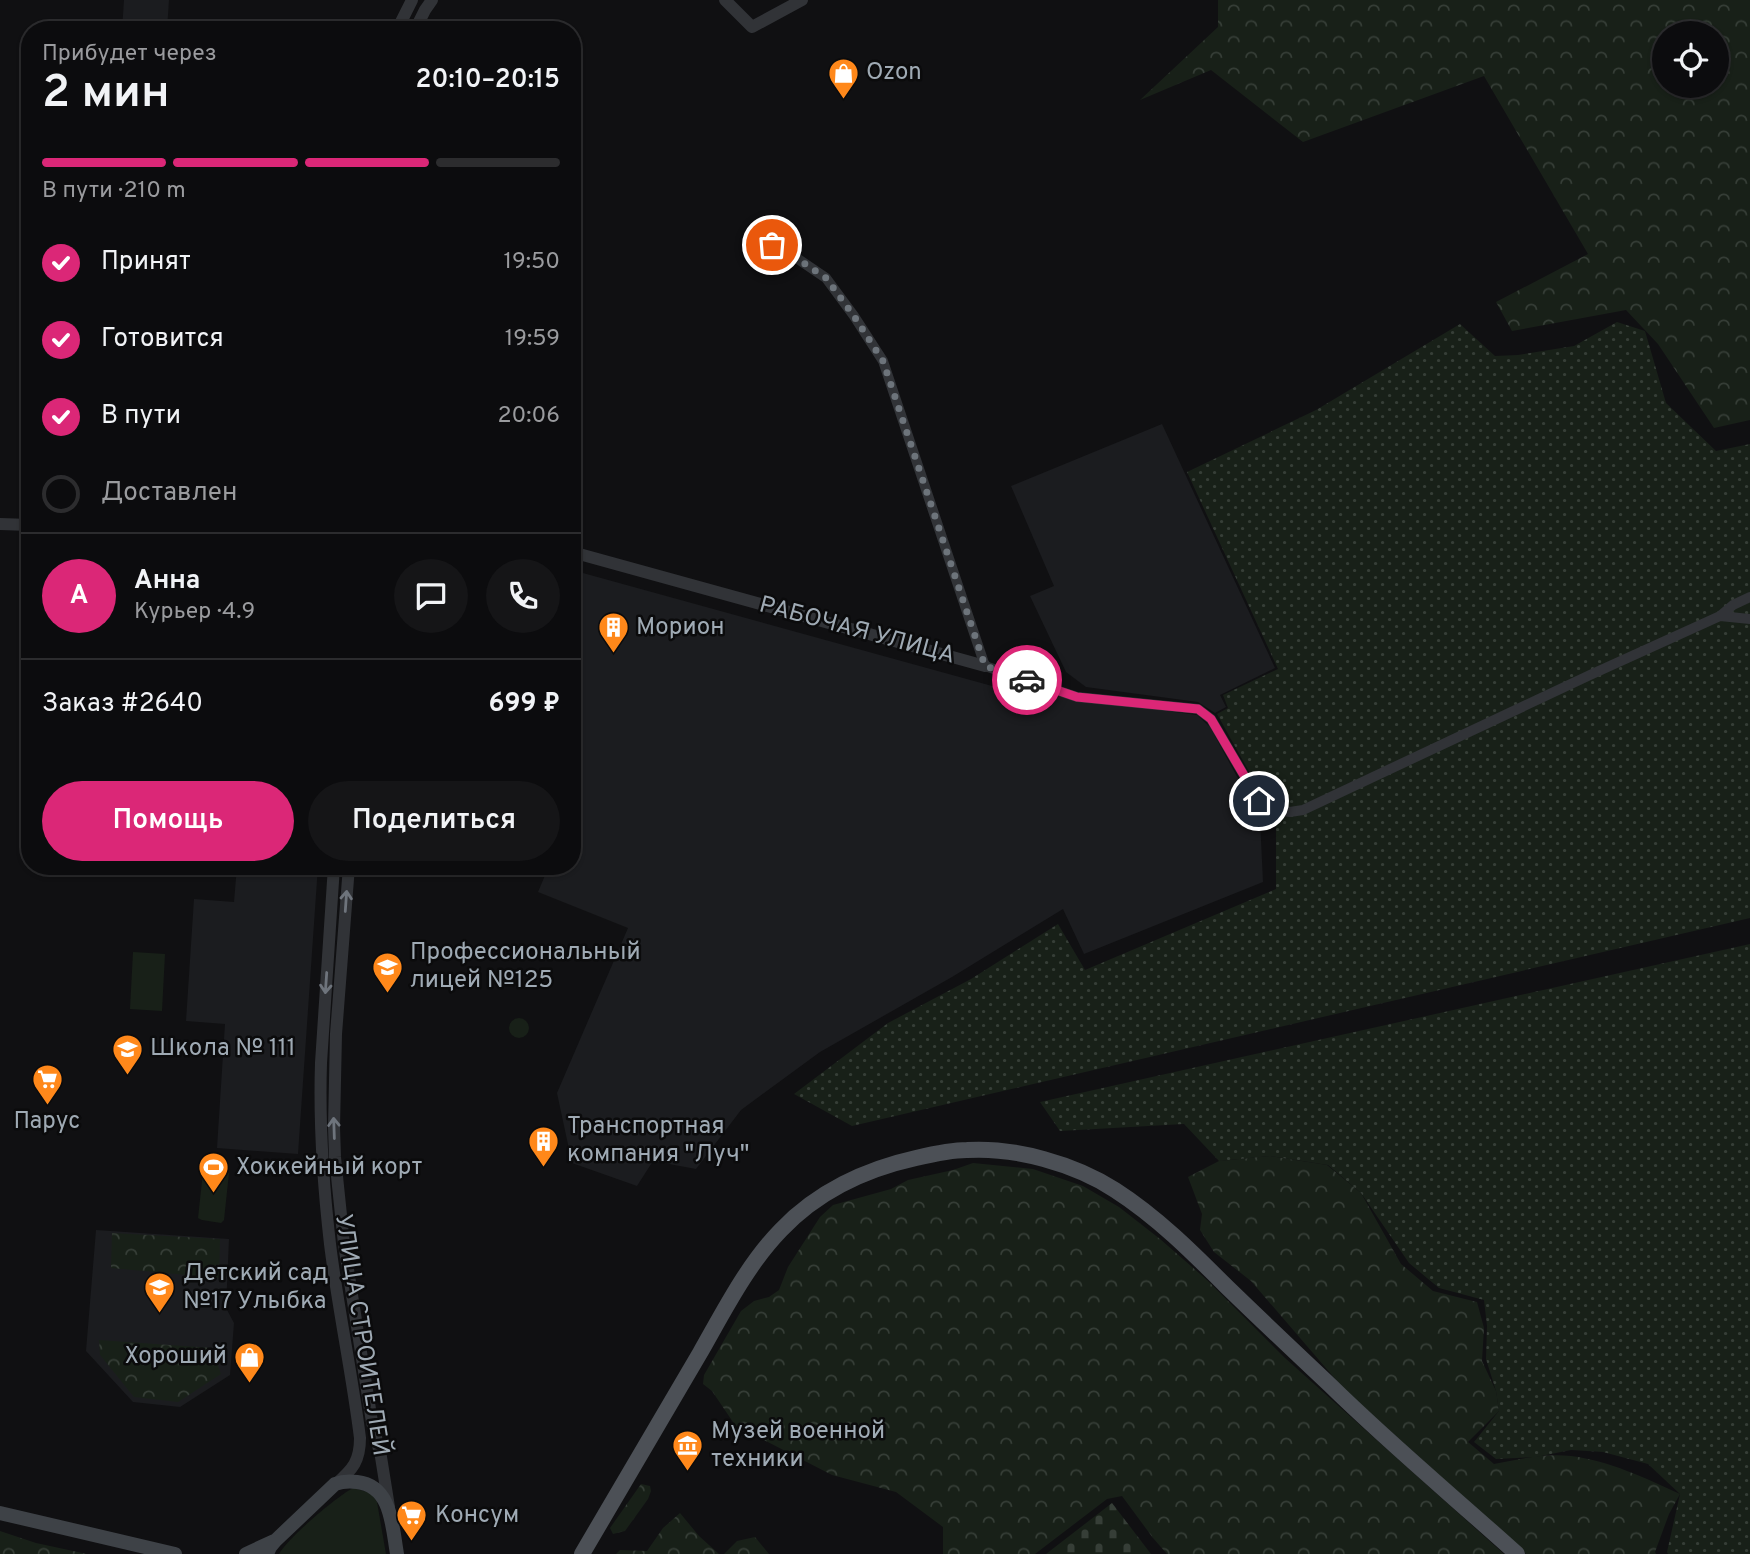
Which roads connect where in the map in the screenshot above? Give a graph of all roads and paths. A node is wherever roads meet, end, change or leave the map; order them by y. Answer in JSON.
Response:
{"nodes":[{"id":1,"x":412,"y":0,"type":"edge"},
{"id":2,"x":432,"y":0,"type":"edge"},
{"id":3,"x":725,"y":0,"type":"edge"},
{"id":4,"x":737,"y":0,"type":"edge"},
{"id":5,"x":802,"y":0,"type":"edge"},
{"id":6,"x":402,"y":21,"type":"edge"},
{"id":7,"x":419,"y":21,"type":"edge"},
{"id":8,"x":752,"y":27,"type":"junction"},
{"id":9,"x":753,"y":241,"type":"dead end"},
{"id":10,"x":0,"y":524,"type":"edge"},
{"id":11,"x":21,"y":525,"type":"edge"},
{"id":12,"x":581,"y":554,"type":"edge"},
{"id":13,"x":1750,"y":597,"type":"edge"},
{"id":14,"x":1720,"y":616,"type":"junction"},
{"id":15,"x":1750,"y":619,"type":"edge"},
{"id":16,"x":985,"y":666,"type":"junction"},
{"id":17,"x":333,"y":875,"type":"edge"},
{"id":18,"x":348,"y":875,"type":"edge"},
{"id":19,"x":335,"y":1484,"type":"junction"},
{"id":20,"x":389,"y":1511,"type":"junction"},
{"id":21,"x":0,"y":1513,"type":"edge"},
{"id":22,"x":275,"y":1541,"type":"junction"},
{"id":23,"x":175,"y":1554,"type":"edge"},
{"id":24,"x":246,"y":1554,"type":"edge"},
{"id":25,"x":267,"y":1554,"type":"edge"},
{"id":26,"x":397,"y":1554,"type":"edge"},
{"id":27,"x":582,"y":1554,"type":"edge"},
{"id":28,"x":1517,"y":1554,"type":"edge"}],
"edges":[{"from":1,"to":6,"type":"street"},
{"from":2,"to":7,"type":"street"},
{"from":3,"to":8,"type":"street"},
{"from":4,"to":8,"type":"street"},
{"from":5,"to":8,"type":"street"},
{"from":9,"to":16,"type":"street"},
{"from":10,"to":11,"type":"street"},
{"from":12,"to":16,"type":"street","name":"РАБОЧАЯ УЛИЦА"},
{"from":13,"to":14,"type":"street"},
{"from":14,"to":15,"type":"street"},
{"from":14,"to":16,"type":"street","name":"РАБОЧАЯ УЛИЦА"},
{"from":17,"to":19,"type":"street","name":"УЛИЦА СТРОИТЕЛЕЙ","one_way":true},
{"from":20,"to":18,"type":"street","name":"УЛИЦА СТРОИТЕЛЕЙ","one_way":true},
{"from":19,"to":20,"type":"main road"},
{"from":19,"to":22,"type":"main road"},
{"from":20,"to":26,"type":"main road"},
{"from":21,"to":23,"type":"main road"},
{"from":22,"to":24,"type":"main road"},
{"from":22,"to":25,"type":"main road"},
{"from":27,"to":28,"type":"main road"}]}
